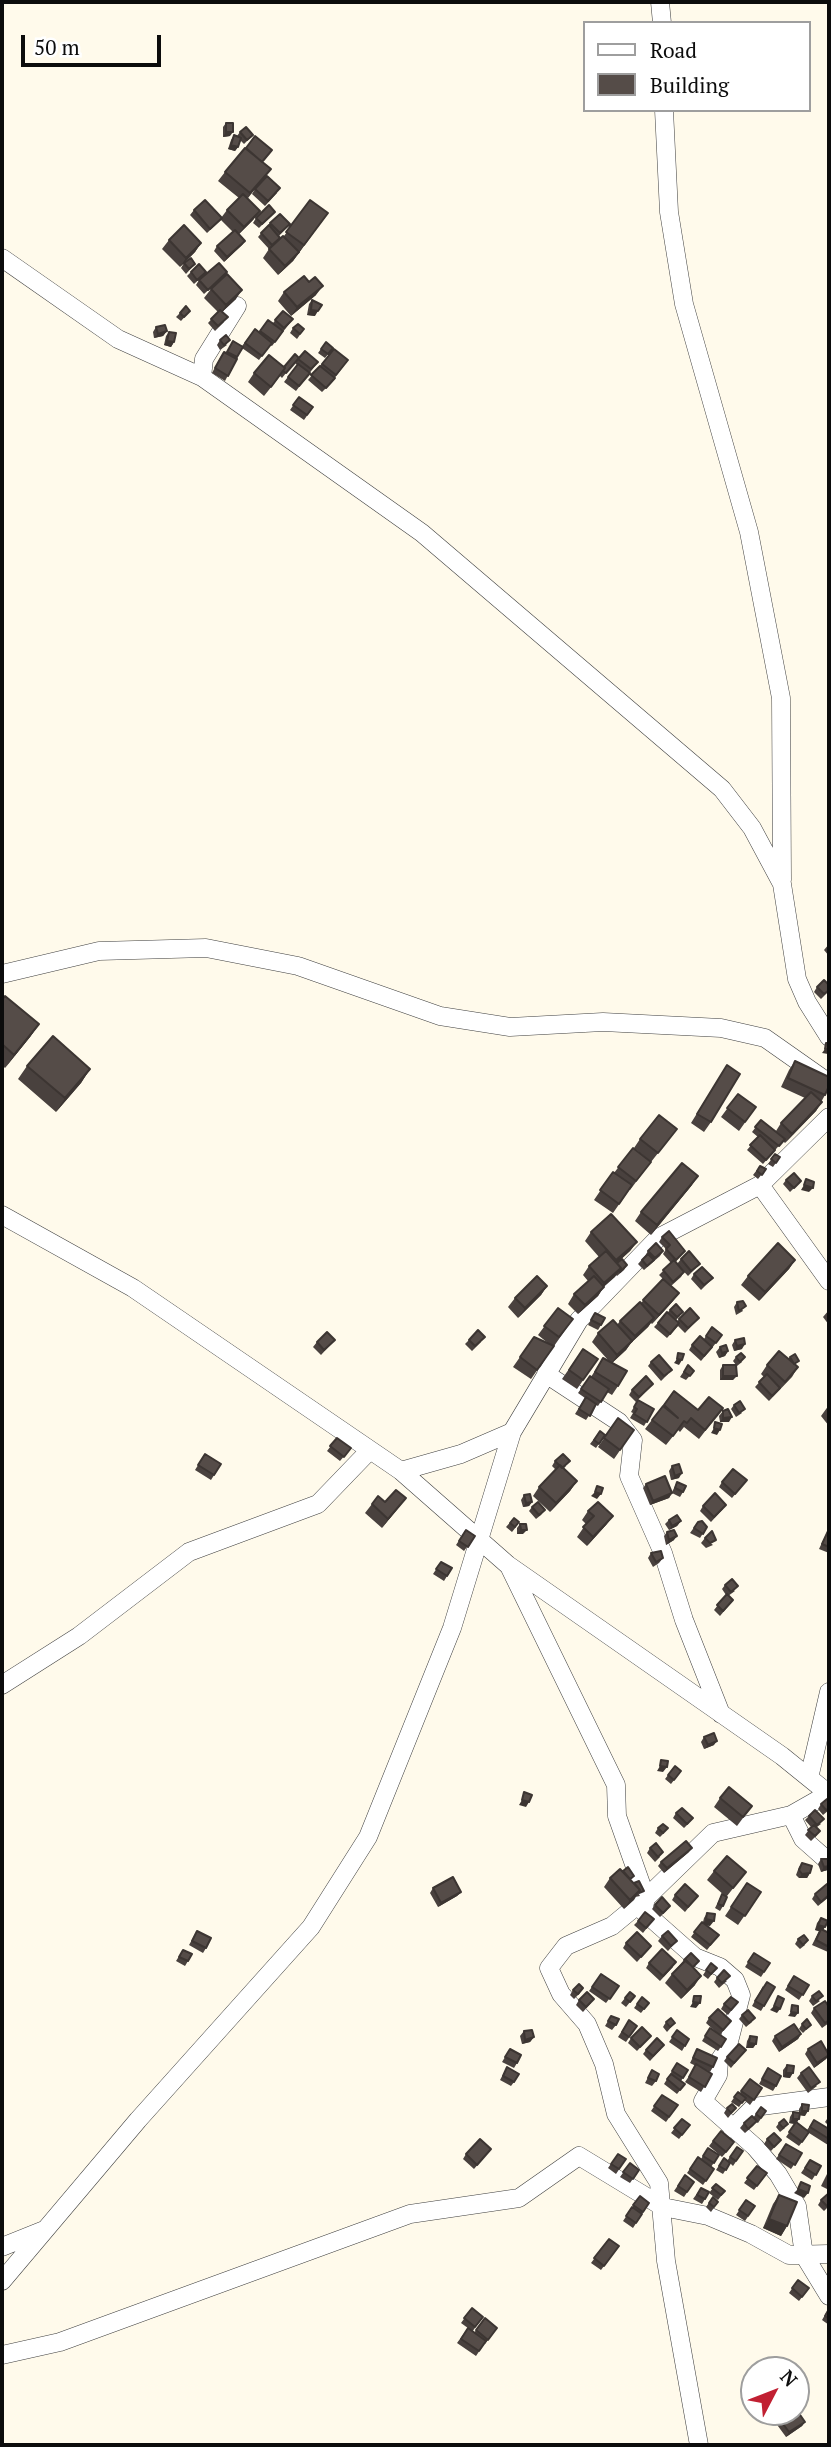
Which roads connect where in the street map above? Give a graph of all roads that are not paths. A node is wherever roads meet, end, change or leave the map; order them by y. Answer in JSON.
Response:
{"nodes":[{"id":1,"x":660,"y":2,"type":"edge"},
{"id":2,"x":662,"y":21,"type":"edge"},
{"id":3,"x":664,"y":112,"type":"edge"},
{"id":4,"x":2,"y":258,"type":"edge"},
{"id":5,"x":237,"y":306,"type":"edge"},
{"id":6,"x":202,"y":377,"type":"junction"},
{"id":7,"x":782,"y":884,"type":"junction"},
{"id":8,"x":2,"y":974,"type":"edge"},
{"id":9,"x":829,"y":1037,"type":"edge"},
{"id":10,"x":829,"y":1083,"type":"edge"},
{"id":11,"x":829,"y":1117,"type":"edge"},
{"id":12,"x":760,"y":1185,"type":"junction"},
{"id":13,"x":2,"y":1215,"type":"edge"},
{"id":14,"x":829,"y":1281,"type":"edge"},
{"id":15,"x":546,"y":1374,"type":"junction"},
{"id":16,"x":512,"y":1432,"type":"junction"},
{"id":17,"x":370,"y":1450,"type":"junction"},
{"id":18,"x":401,"y":1471,"type":"junction"},
{"id":19,"x":479,"y":1538,"type":"junction"},
{"id":20,"x":508,"y":1564,"type":"junction"},
{"id":21,"x":2,"y":1685,"type":"edge"},
{"id":22,"x":829,"y":1692,"type":"edge"},
{"id":23,"x":721,"y":1714,"type":"junction"},
{"id":24,"x":809,"y":1778,"type":"junction"},
{"id":25,"x":829,"y":1794,"type":"edge"},
{"id":26,"x":791,"y":1815,"type":"junction"},
{"id":27,"x":829,"y":1862,"type":"edge"},
{"id":28,"x":646,"y":1898,"type":"junction"},
{"id":29,"x":829,"y":2097,"type":"edge"},
{"id":30,"x":732,"y":2129,"type":"junction"},
{"id":31,"x":663,"y":2207,"type":"junction"},
{"id":32,"x":45,"y":2230,"type":"junction"},
{"id":33,"x":2,"y":2247,"type":"edge"},
{"id":34,"x":829,"y":2253,"type":"edge"},
{"id":35,"x":804,"y":2255,"type":"junction"},
{"id":36,"x":2,"y":2281,"type":"edge"},
{"id":37,"x":829,"y":2296,"type":"edge"},
{"id":38,"x":2,"y":2355,"type":"edge"},
{"id":39,"x":699,"y":2445,"type":"edge"}],
"edges":[{"from":1,"to":2,"type":"street"},
{"from":3,"to":7,"type":"street"},
{"from":4,"to":6,"type":"street"},
{"from":5,"to":6,"type":"street"},
{"from":6,"to":7,"type":"street"},
{"from":7,"to":9,"type":"street"},
{"from":8,"to":10,"type":"street"},
{"from":11,"to":12,"type":"street"},
{"from":12,"to":14,"type":"street"},
{"from":12,"to":15,"type":"street"},
{"from":13,"to":17,"type":"street"},
{"from":15,"to":16,"type":"street"},
{"from":15,"to":23,"type":"street"},
{"from":16,"to":18,"type":"street"},
{"from":16,"to":19,"type":"street"},
{"from":17,"to":18,"type":"street"},
{"from":17,"to":21,"type":"street"},
{"from":18,"to":19,"type":"street"},
{"from":19,"to":20,"type":"street"},
{"from":19,"to":32,"type":"street"},
{"from":20,"to":23,"type":"street"},
{"from":20,"to":28,"type":"street"},
{"from":22,"to":24,"type":"street"},
{"from":23,"to":24,"type":"street"},
{"from":24,"to":25,"type":"street"},
{"from":25,"to":26,"type":"street"},
{"from":26,"to":27,"type":"street"},
{"from":26,"to":28,"type":"street"},
{"from":28,"to":30,"type":"street"},
{"from":28,"to":31,"type":"street"},
{"from":29,"to":30,"type":"street"},
{"from":30,"to":35,"type":"street"},
{"from":31,"to":35,"type":"street"},
{"from":31,"to":38,"type":"street"},
{"from":31,"to":39,"type":"street"},
{"from":32,"to":33,"type":"street"},
{"from":32,"to":36,"type":"street"},
{"from":34,"to":35,"type":"street"},
{"from":35,"to":37,"type":"street"}]}
